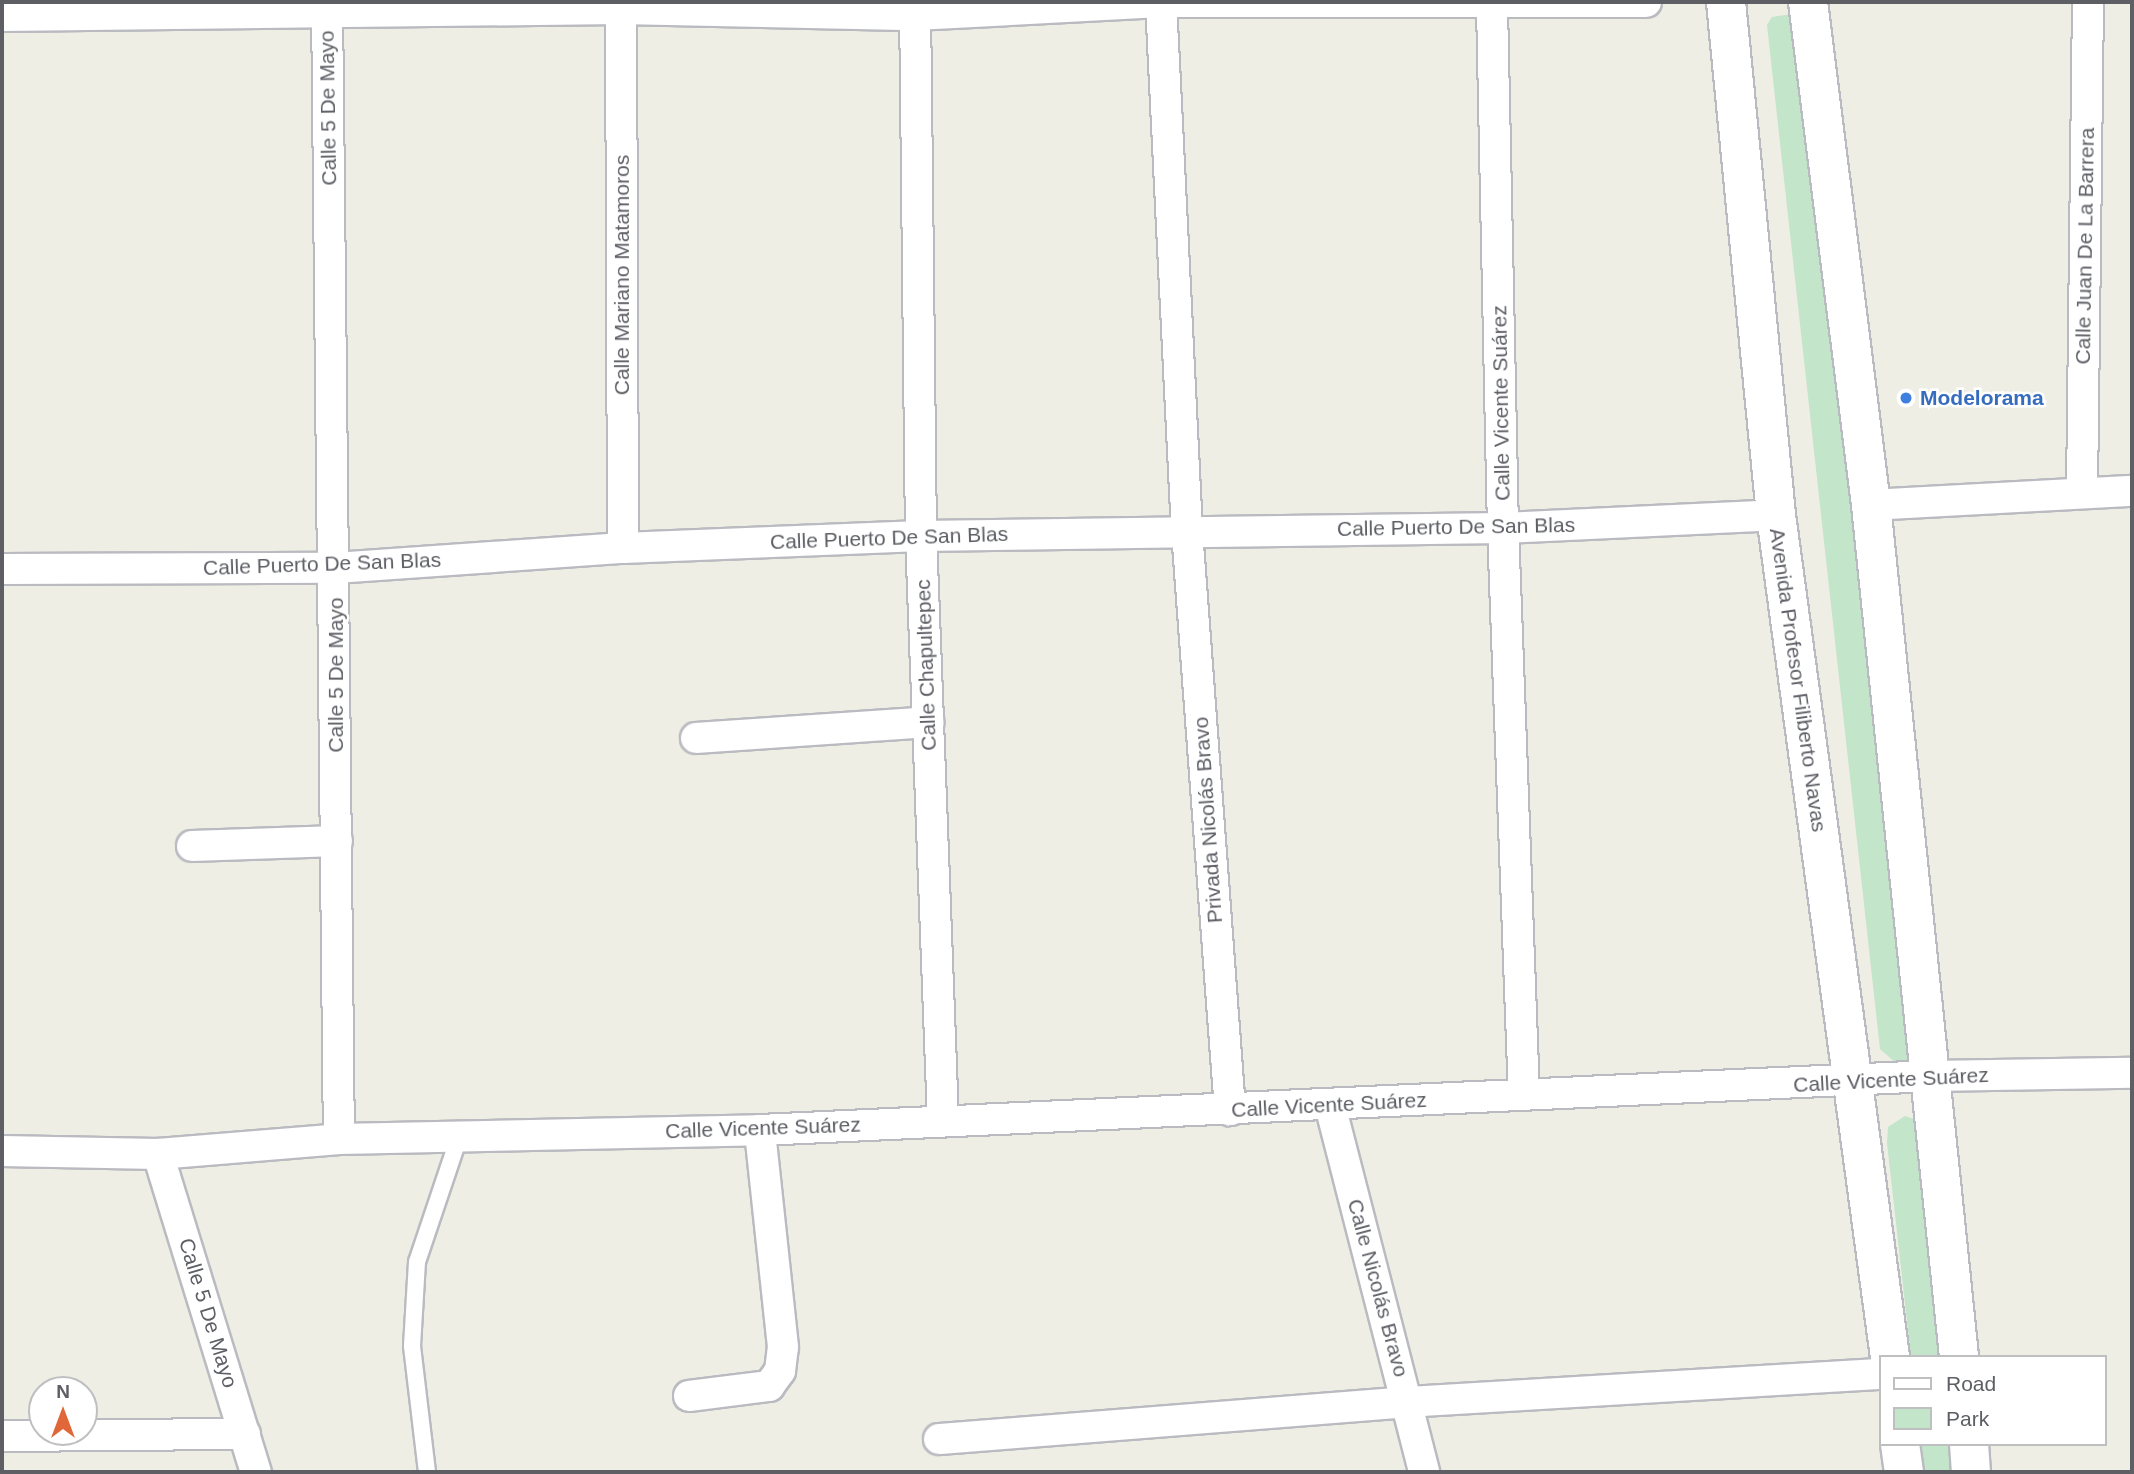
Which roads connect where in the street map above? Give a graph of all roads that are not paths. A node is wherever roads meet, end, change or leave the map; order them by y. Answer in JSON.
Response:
{"nodes":[{"id":1,"x":1161,"y":2,"type":"edge"},
{"id":2,"x":1646,"y":2,"type":"edge"},
{"id":3,"x":1726,"y":2,"type":"edge"},
{"id":4,"x":1808,"y":2,"type":"edge"},
{"id":5,"x":2088,"y":2,"type":"edge"},
{"id":6,"x":621,"y":5,"type":"edge"},
{"id":7,"x":1492,"y":5,"type":"junction"},
{"id":8,"x":327,"y":6,"type":"edge"},
{"id":9,"x":915,"y":8,"type":"edge"},
{"id":10,"x":2,"y":16,"type":"edge"},
{"id":11,"x":2082,"y":491,"type":"junction"},
{"id":12,"x":2132,"y":491,"type":"edge"},
{"id":13,"x":1871,"y":505,"type":"junction"},
{"id":14,"x":1776,"y":515,"type":"junction"},
{"id":15,"x":1503,"y":528,"type":"junction"},
{"id":16,"x":1186,"y":531,"type":"junction"},
{"id":17,"x":921,"y":536,"type":"junction"},
{"id":18,"x":623,"y":548,"type":"junction"},
{"id":19,"x":335,"y":568,"type":"junction"},
{"id":20,"x":2,"y":569,"type":"edge"},
{"id":21,"x":928,"y":722,"type":"junction"},
{"id":22,"x":696,"y":738,"type":"dead end"},
{"id":23,"x":337,"y":841,"type":"junction"},
{"id":24,"x":192,"y":846,"type":"dead end"},
{"id":25,"x":2132,"y":1073,"type":"edge"},
{"id":26,"x":1930,"y":1076,"type":"junction"},
{"id":27,"x":1851,"y":1082,"type":"junction"},
{"id":28,"x":1524,"y":1095,"type":"junction"},
{"id":29,"x":1330,"y":1105,"type":"junction"},
{"id":30,"x":1230,"y":1110,"type":"junction"},
{"id":31,"x":943,"y":1119,"type":"junction"},
{"id":32,"x":760,"y":1130,"type":"junction"},
{"id":33,"x":459,"y":1137,"type":"junction"},
{"id":34,"x":339,"y":1139,"type":"junction"},
{"id":35,"x":2,"y":1150,"type":"edge"},
{"id":36,"x":159,"y":1154,"type":"junction"},
{"id":37,"x":1890,"y":1355,"type":"edge"},
{"id":38,"x":1959,"y":1355,"type":"edge"},
{"id":39,"x":1878,"y":1374,"type":"edge"},
{"id":40,"x":689,"y":1396,"type":"dead end"},
{"id":41,"x":1407,"y":1402,"type":"junction"},
{"id":42,"x":245,"y":1434,"type":"junction"},
{"id":43,"x":2,"y":1436,"type":"edge"},
{"id":44,"x":939,"y":1438,"type":"dead end"},
{"id":45,"x":1900,"y":1446,"type":"edge"},
{"id":46,"x":1969,"y":1446,"type":"edge"},
{"id":47,"x":256,"y":1472,"type":"edge"},
{"id":48,"x":427,"y":1472,"type":"edge"},
{"id":49,"x":1424,"y":1472,"type":"edge"},
{"id":50,"x":1904,"y":1472,"type":"edge"},
{"id":51,"x":1972,"y":1472,"type":"edge"}],
"edges":[{"from":1,"to":7,"type":"street"},
{"from":1,"to":9,"type":"street"},
{"from":1,"to":16,"type":"street","name":"Privada Nicolás Bravo"},
{"from":2,"to":7,"type":"street"},
{"from":3,"to":14,"type":"main road","name":"Avenida Profesor Filiberto Navas"},
{"from":4,"to":13,"type":"main road"},
{"from":5,"to":11,"type":"street","name":"Calle Juan De La Barrera"},
{"from":6,"to":8,"type":"street"},
{"from":6,"to":9,"type":"street"},
{"from":6,"to":18,"type":"street","name":"Calle Mariano Matamoros"},
{"from":7,"to":15,"type":"street","name":"Calle Vicente Suárez"},
{"from":8,"to":10,"type":"street"},
{"from":8,"to":19,"type":"street","name":"Calle 5 De Mayo"},
{"from":9,"to":17,"type":"street","name":"Calle Chapultepec"},
{"from":11,"to":12,"type":"street"},
{"from":11,"to":13,"type":"street"},
{"from":13,"to":26,"type":"main road"},
{"from":14,"to":15,"type":"street","name":"Calle Puerto De San Blas"},
{"from":14,"to":27,"type":"main road","name":"Avenida Profesor Filiberto Navas"},
{"from":15,"to":16,"type":"street","name":"Calle Puerto De San Blas"},
{"from":15,"to":28,"type":"street","name":"Calle Vicente Suárez"},
{"from":16,"to":17,"type":"street","name":"Calle Puerto De San Blas"},
{"from":16,"to":30,"type":"street","name":"Privada Nicolás Bravo"},
{"from":17,"to":18,"type":"street","name":"Calle Puerto De San Blas"},
{"from":17,"to":21,"type":"street","name":"Calle Chapultepec"},
{"from":18,"to":19,"type":"street","name":"Calle Puerto De San Blas"},
{"from":19,"to":20,"type":"street","name":"Calle Puerto De San Blas"},
{"from":19,"to":23,"type":"street","name":"Calle 5 De Mayo"},
{"from":21,"to":22,"type":"street"},
{"from":21,"to":31,"type":"street","name":"Calle Chapultepec"},
{"from":23,"to":24,"type":"street"},
{"from":23,"to":34,"type":"street","name":"Calle 5 De Mayo"},
{"from":25,"to":26,"type":"street","name":"Calle Vicente Suárez"},
{"from":26,"to":27,"type":"street","name":"Calle Vicente Suárez"},
{"from":26,"to":38,"type":"main road"},
{"from":27,"to":28,"type":"street","name":"Calle Vicente Suárez"},
{"from":27,"to":37,"type":"main road","name":"Avenida Profesor Filiberto Navas"},
{"from":28,"to":29,"type":"street","name":"Calle Vicente Suárez"},
{"from":29,"to":30,"type":"street","name":"Calle Vicente Suárez"},
{"from":29,"to":41,"type":"street","name":"Calle Nicolás Bravo"},
{"from":30,"to":31,"type":"street","name":"Calle Vicente Suárez"},
{"from":31,"to":32,"type":"street","name":"Calle Vicente Suárez"},
{"from":32,"to":33,"type":"street","name":"Calle Vicente Suárez"},
{"from":32,"to":40,"type":"street"},
{"from":33,"to":34,"type":"street","name":"Calle Vicente Suárez"},
{"from":33,"to":48,"type":"lane"},
{"from":34,"to":36,"type":"street","name":"Calle Vicente Suárez"},
{"from":35,"to":36,"type":"street","name":"Calle Vicente Suárez"},
{"from":36,"to":42,"type":"street","name":"Calle 5 De Mayo"},
{"from":39,"to":41,"type":"street"},
{"from":41,"to":44,"type":"street"},
{"from":41,"to":49,"type":"street","name":"Calle Nicolás Bravo"},
{"from":42,"to":43,"type":"street"},
{"from":42,"to":47,"type":"street","name":"Calle 5 De Mayo"},
{"from":45,"to":50,"type":"main road"},
{"from":46,"to":51,"type":"main road"}]}
